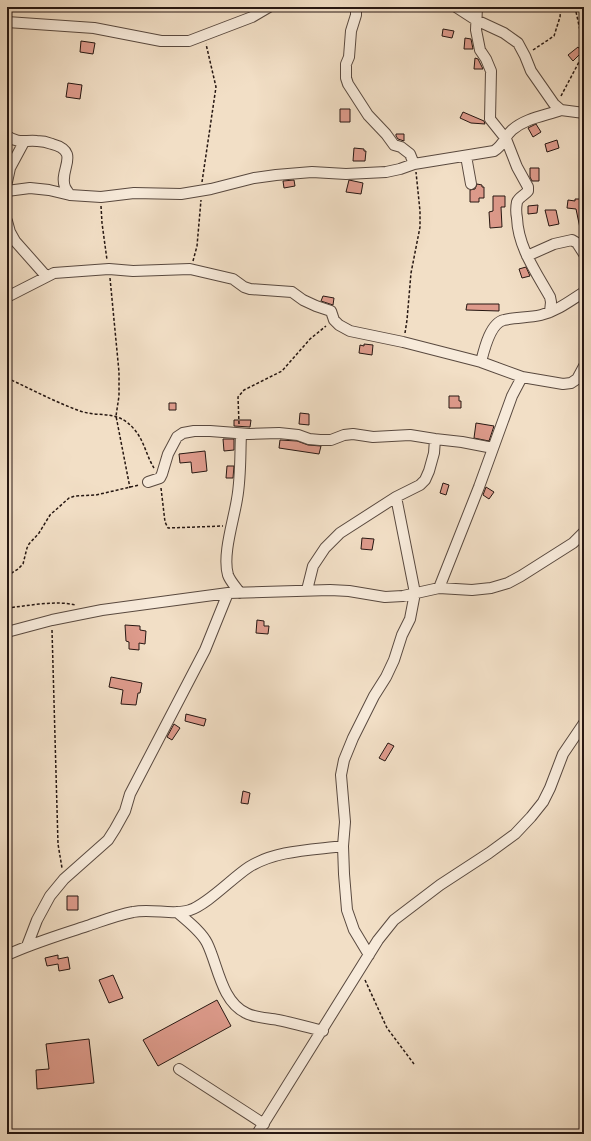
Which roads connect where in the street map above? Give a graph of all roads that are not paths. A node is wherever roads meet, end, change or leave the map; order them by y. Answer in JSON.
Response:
{"nodes":[{"id":1,"x":269,"y":7,"type":"edge"},
{"id":2,"x":356,"y":7,"type":"edge"},
{"id":3,"x":456,"y":7,"type":"edge"},
{"id":4,"x":477,"y":7,"type":"edge"},
{"id":5,"x":476,"y":20,"type":"junction"},
{"id":6,"x":7,"y":22,"type":"edge"},
{"id":7,"x":558,"y":107,"type":"junction"},
{"id":8,"x":584,"y":113,"type":"edge"},
{"id":9,"x":7,"y":136,"type":"edge"},
{"id":10,"x":506,"y":139,"type":"junction"},
{"id":11,"x":24,"y":142,"type":"junction"},
{"id":12,"x":466,"y":156,"type":"junction"},
{"id":13,"x":414,"y":164,"type":"junction"},
{"id":14,"x":7,"y":182,"type":"edge"},
{"id":15,"x":471,"y":184,"type":"dead end"},
{"id":16,"x":7,"y":191,"type":"edge"},
{"id":17,"x":70,"y":195,"type":"junction"},
{"id":18,"x":7,"y":221,"type":"edge"},
{"id":19,"x":584,"y":254,"type":"edge"},
{"id":20,"x":526,"y":256,"type":"junction"},
{"id":21,"x":46,"y":276,"type":"junction"},
{"id":22,"x":584,"y":292,"type":"edge"},
{"id":23,"x":7,"y":297,"type":"edge"},
{"id":24,"x":550,"y":312,"type":"junction"},
{"id":25,"x":482,"y":362,"type":"junction"},
{"id":26,"x":584,"y":366,"type":"edge"},
{"id":27,"x":522,"y":377,"type":"junction"},
{"id":28,"x":240,"y":434,"type":"junction"},
{"id":29,"x":435,"y":439,"type":"junction"},
{"id":30,"x":493,"y":448,"type":"junction"},
{"id":31,"x":148,"y":482,"type":"road end"},
{"id":32,"x":396,"y":497,"type":"junction"},
{"id":33,"x":584,"y":532,"type":"edge"},
{"id":34,"x":439,"y":588,"type":"junction"},
{"id":35,"x":307,"y":590,"type":"junction"},
{"id":36,"x":228,"y":593,"type":"junction"},
{"id":37,"x":240,"y":593,"type":"junction"},
{"id":38,"x":415,"y":593,"type":"junction"},
{"id":39,"x":7,"y":632,"type":"edge"},
{"id":40,"x":584,"y":722,"type":"edge"},
{"id":41,"x":343,"y":846,"type":"junction"},
{"id":42,"x":177,"y":912,"type":"junction"},
{"id":43,"x":26,"y":946,"type":"junction"},
{"id":44,"x":7,"y":955,"type":"edge"},
{"id":45,"x":369,"y":955,"type":"junction"},
{"id":46,"x":323,"y":1031,"type":"junction"},
{"id":47,"x":179,"y":1069,"type":"dead end"},
{"id":48,"x":264,"y":1124,"type":"junction"},
{"id":49,"x":257,"y":1134,"type":"edge"}],
"edges":[{"from":1,"to":6,"type":"street"},
{"from":2,"to":13,"type":"street"},
{"from":3,"to":5,"type":"street"},
{"from":4,"to":5,"type":"street"},
{"from":5,"to":7,"type":"street"},
{"from":5,"to":10,"type":"street"},
{"from":7,"to":8,"type":"street"},
{"from":7,"to":10,"type":"street"},
{"from":9,"to":11,"type":"street"},
{"from":10,"to":12,"type":"street"},
{"from":10,"to":20,"type":"street"},
{"from":11,"to":14,"type":"street"},
{"from":11,"to":17,"type":"street"},
{"from":12,"to":13,"type":"street"},
{"from":12,"to":15,"type":"street"},
{"from":13,"to":17,"type":"street"},
{"from":16,"to":17,"type":"street"},
{"from":18,"to":21,"type":"street"},
{"from":19,"to":20,"type":"street"},
{"from":20,"to":24,"type":"street"},
{"from":21,"to":23,"type":"street"},
{"from":21,"to":25,"type":"street"},
{"from":22,"to":24,"type":"street"},
{"from":24,"to":25,"type":"street"},
{"from":25,"to":27,"type":"street"},
{"from":26,"to":27,"type":"street"},
{"from":27,"to":30,"type":"street"},
{"from":28,"to":29,"type":"street"},
{"from":28,"to":31,"type":"street"},
{"from":28,"to":37,"type":"street"},
{"from":29,"to":30,"type":"street"},
{"from":29,"to":32,"type":"street"},
{"from":30,"to":34,"type":"street"},
{"from":32,"to":35,"type":"street"},
{"from":32,"to":38,"type":"street"},
{"from":33,"to":34,"type":"street"},
{"from":34,"to":38,"type":"street"},
{"from":35,"to":37,"type":"street"},
{"from":35,"to":38,"type":"street"},
{"from":36,"to":37,"type":"street"},
{"from":36,"to":39,"type":"street"},
{"from":36,"to":43,"type":"street"},
{"from":38,"to":41,"type":"street"},
{"from":40,"to":45,"type":"street"},
{"from":41,"to":42,"type":"street"},
{"from":41,"to":45,"type":"street"},
{"from":42,"to":43,"type":"street"},
{"from":42,"to":46,"type":"street"},
{"from":43,"to":44,"type":"street"},
{"from":45,"to":46,"type":"street"},
{"from":46,"to":48,"type":"street"},
{"from":47,"to":48,"type":"street"},
{"from":48,"to":49,"type":"street"}]}
